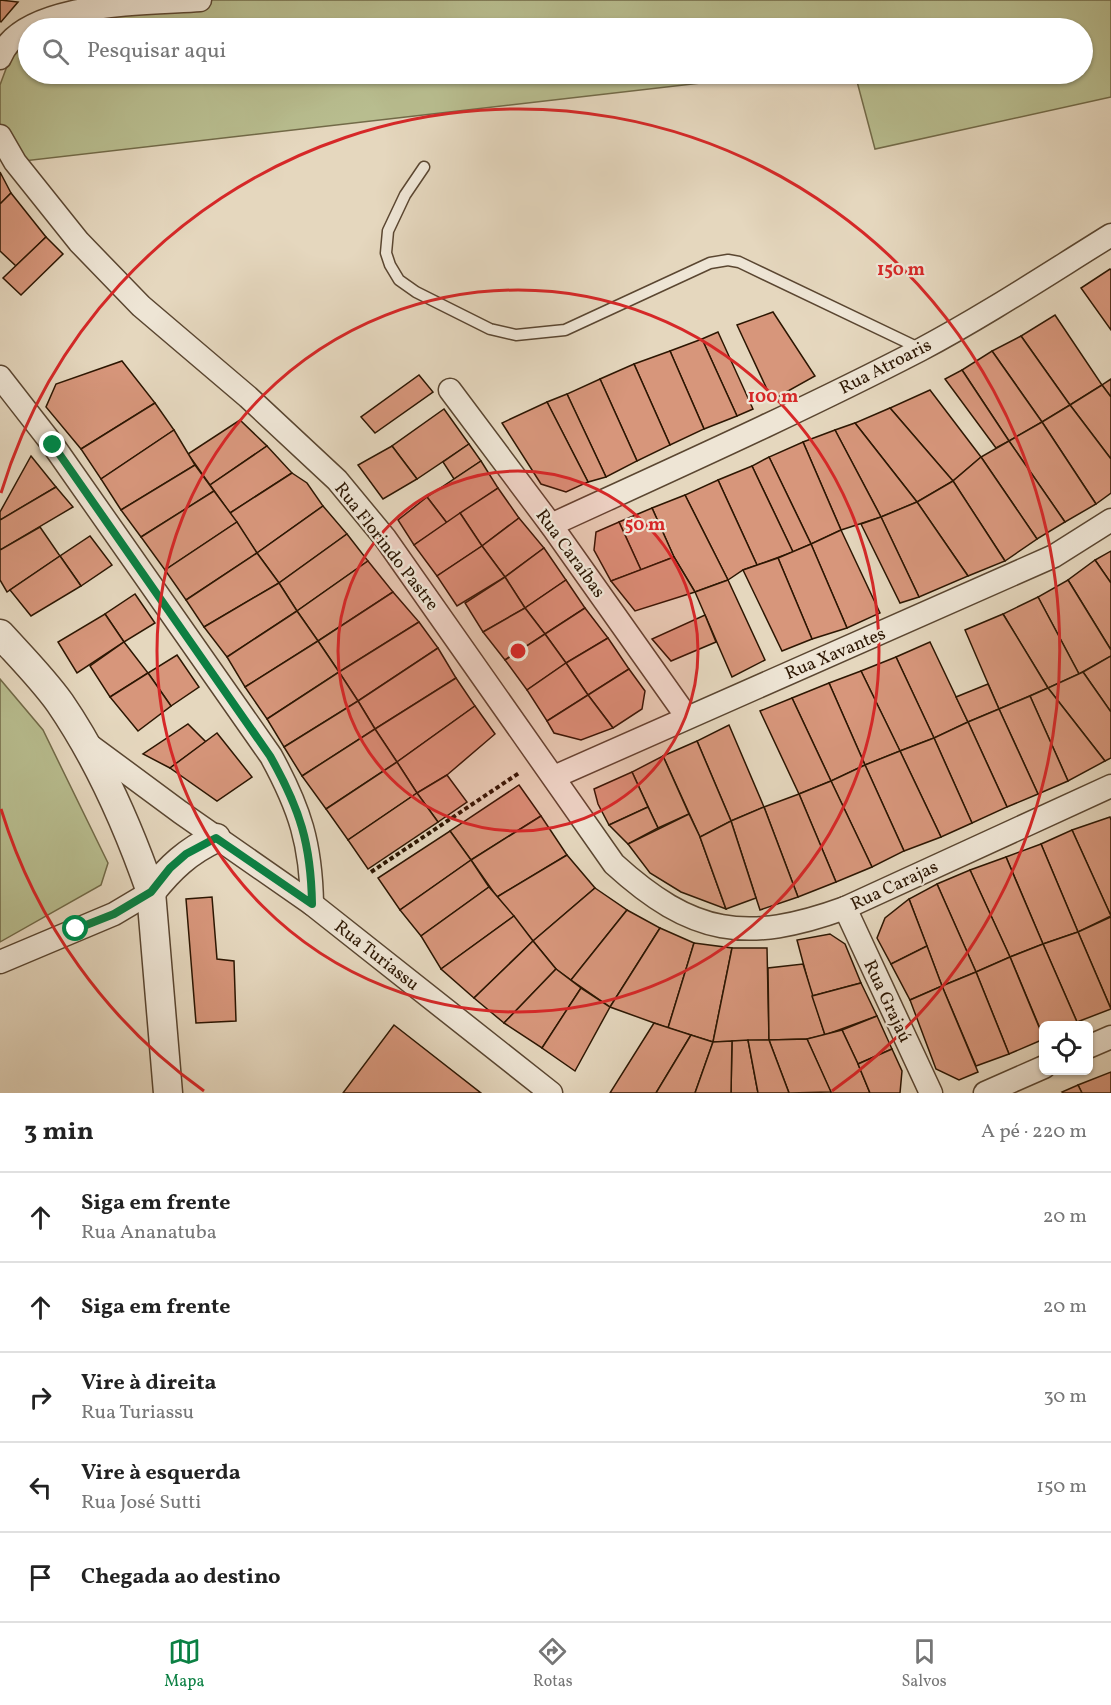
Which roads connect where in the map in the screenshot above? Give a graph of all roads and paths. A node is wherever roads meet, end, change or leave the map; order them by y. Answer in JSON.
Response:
{"nodes":[{"id":1,"x":200,"y":0,"type":"edge"},
{"id":2,"x":50,"y":18,"type":"edge"},
{"id":3,"x":18,"y":35,"type":"edge"},
{"id":4,"x":0,"y":58,"type":"edge"},
{"id":5,"x":0,"y":136,"type":"edge"},
{"id":6,"x":424,"y":166,"type":"dead end"},
{"id":7,"x":1111,"y":235,"type":"edge"},
{"id":8,"x":921,"y":349,"type":"junction"},
{"id":9,"x":0,"y":377,"type":"edge"},
{"id":10,"x":450,"y":390,"type":"dead end"},
{"id":11,"x":1111,"y":520,"type":"edge"},
{"id":12,"x":551,"y":525,"type":"junction"},
{"id":13,"x":0,"y":634,"type":"edge"},
{"id":14,"x":687,"y":717,"type":"junction"},
{"id":15,"x":82,"y":740,"type":"junction"},
{"id":16,"x":519,"y":773,"type":"dead end"},
{"id":17,"x":554,"y":777,"type":"junction"},
{"id":18,"x":1111,"y":786,"type":"edge"},
{"id":19,"x":216,"y":838,"type":"junction"},
{"id":20,"x":371,"y":872,"type":"dead end"},
{"id":21,"x":151,"y":892,"type":"junction"},
{"id":22,"x":312,"y":904,"type":"junction"},
{"id":23,"x":667,"y":907,"type":"joint"},
{"id":24,"x":845,"y":908,"type":"junction"},
{"id":25,"x":0,"y":962,"type":"edge"},
{"id":26,"x":1111,"y":1038,"type":"edge"},
{"id":27,"x":1093,"y":1045,"type":"edge"},
{"id":28,"x":1039,"y":1069,"type":"edge"},
{"id":29,"x":168,"y":1093,"type":"edge"},
{"id":30,"x":551,"y":1093,"type":"edge"},
{"id":31,"x":931,"y":1093,"type":"edge"},
{"id":32,"x":985,"y":1093,"type":"edge"}],
"edges":[{"from":1,"to":2,"type":"street"},
{"from":3,"to":4,"type":"street"},
{"from":5,"to":17,"type":"street","name":"Rua Florindo Pastre"},
{"from":6,"to":8,"type":"lane"},
{"from":7,"to":8,"type":"street","name":"Rua Atroaris"},
{"from":8,"to":12,"type":"street","name":"Rua Atroaris"},
{"from":9,"to":22,"type":"street"},
{"from":10,"to":12,"type":"street","name":"Rua Caraíbas"},
{"from":11,"to":14,"type":"street","name":"Rua Xavantes"},
{"from":12,"to":14,"type":"street","name":"Rua Caraíbas"},
{"from":13,"to":15,"type":"street"},
{"from":14,"to":17,"type":"street","name":"Rua Xavantes"},
{"from":15,"to":19,"type":"street","name":"Rua Turiassu"},
{"from":15,"to":21,"type":"street"},
{"from":16,"to":20,"type":"path"},
{"from":17,"to":23,"type":"street","name":"Rua Florindo Pastre"},
{"from":18,"to":24,"type":"street","name":"Rua Carajas"},
{"from":19,"to":21,"type":"street"},
{"from":19,"to":22,"type":"street","name":"Rua Turiassu"},
{"from":21,"to":25,"type":"street"},
{"from":21,"to":29,"type":"street"},
{"from":22,"to":30,"type":"street","name":"Rua Turiassu"},
{"from":23,"to":24,"type":"street","name":"Rua Carajas"},
{"from":24,"to":31,"type":"street","name":"Rua Grajaú"},
{"from":26,"to":27,"type":"street"},
{"from":28,"to":32,"type":"street"}]}
